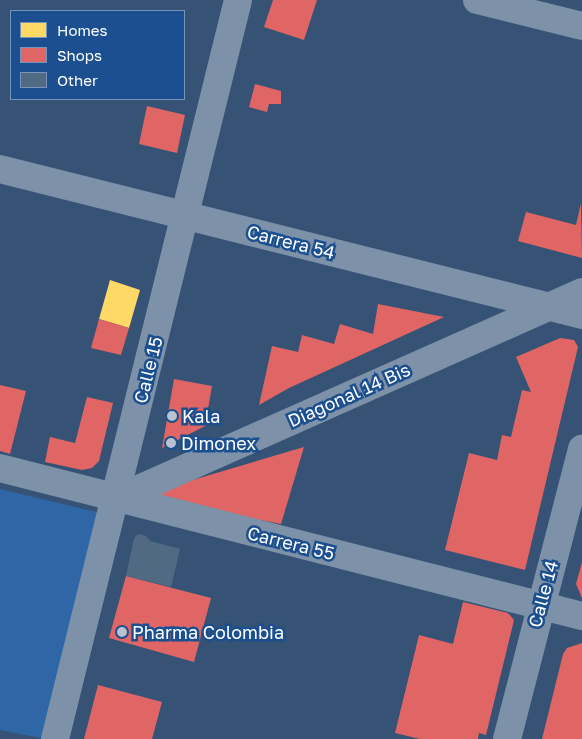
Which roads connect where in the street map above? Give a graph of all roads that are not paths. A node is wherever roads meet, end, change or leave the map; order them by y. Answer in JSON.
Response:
{"nodes":[{"id":1,"x":238,"y":0,"type":"edge"},
{"id":2,"x":477,"y":0,"type":"edge"},
{"id":3,"x":582,"y":26,"type":"edge"},
{"id":4,"x":0,"y":168,"type":"edge"},
{"id":5,"x":186,"y":216,"type":"junction"},
{"id":6,"x":582,"y":292,"type":"edge"},
{"id":7,"x":550,"y":306,"type":"junction"},
{"id":8,"x":582,"y":315,"type":"edge"},
{"id":9,"x":582,"y":449,"type":"edge"},
{"id":10,"x":0,"y":468,"type":"edge"},
{"id":11,"x":116,"y":499,"type":"junction"},
{"id":12,"x":540,"y":606,"type":"junction"},
{"id":13,"x":582,"y":616,"type":"edge"},
{"id":14,"x":55,"y":739,"type":"edge"},
{"id":15,"x":507,"y":739,"type":"edge"}],
"edges":[{"from":1,"to":5,"type":"street","name":"Calle 15"},
{"from":2,"to":3,"type":"street"},
{"from":4,"to":5,"type":"street","name":"Carrera 54"},
{"from":5,"to":7,"type":"street","name":"Carrera 54"},
{"from":5,"to":11,"type":"street","name":"Calle 15"},
{"from":6,"to":7,"type":"street","name":"Diagonal 14 Bis"},
{"from":7,"to":8,"type":"street","name":"Carrera 54"},
{"from":7,"to":11,"type":"street","name":"Diagonal 14 Bis"},
{"from":9,"to":12,"type":"street","name":"Calle 14"},
{"from":10,"to":11,"type":"street","name":"Carrera 55"},
{"from":11,"to":12,"type":"street","name":"Carrera 55"},
{"from":11,"to":14,"type":"street","name":"Calle 15"},
{"from":12,"to":13,"type":"street","name":"Carrera 55"},
{"from":12,"to":15,"type":"street","name":"Calle 14"}]}
